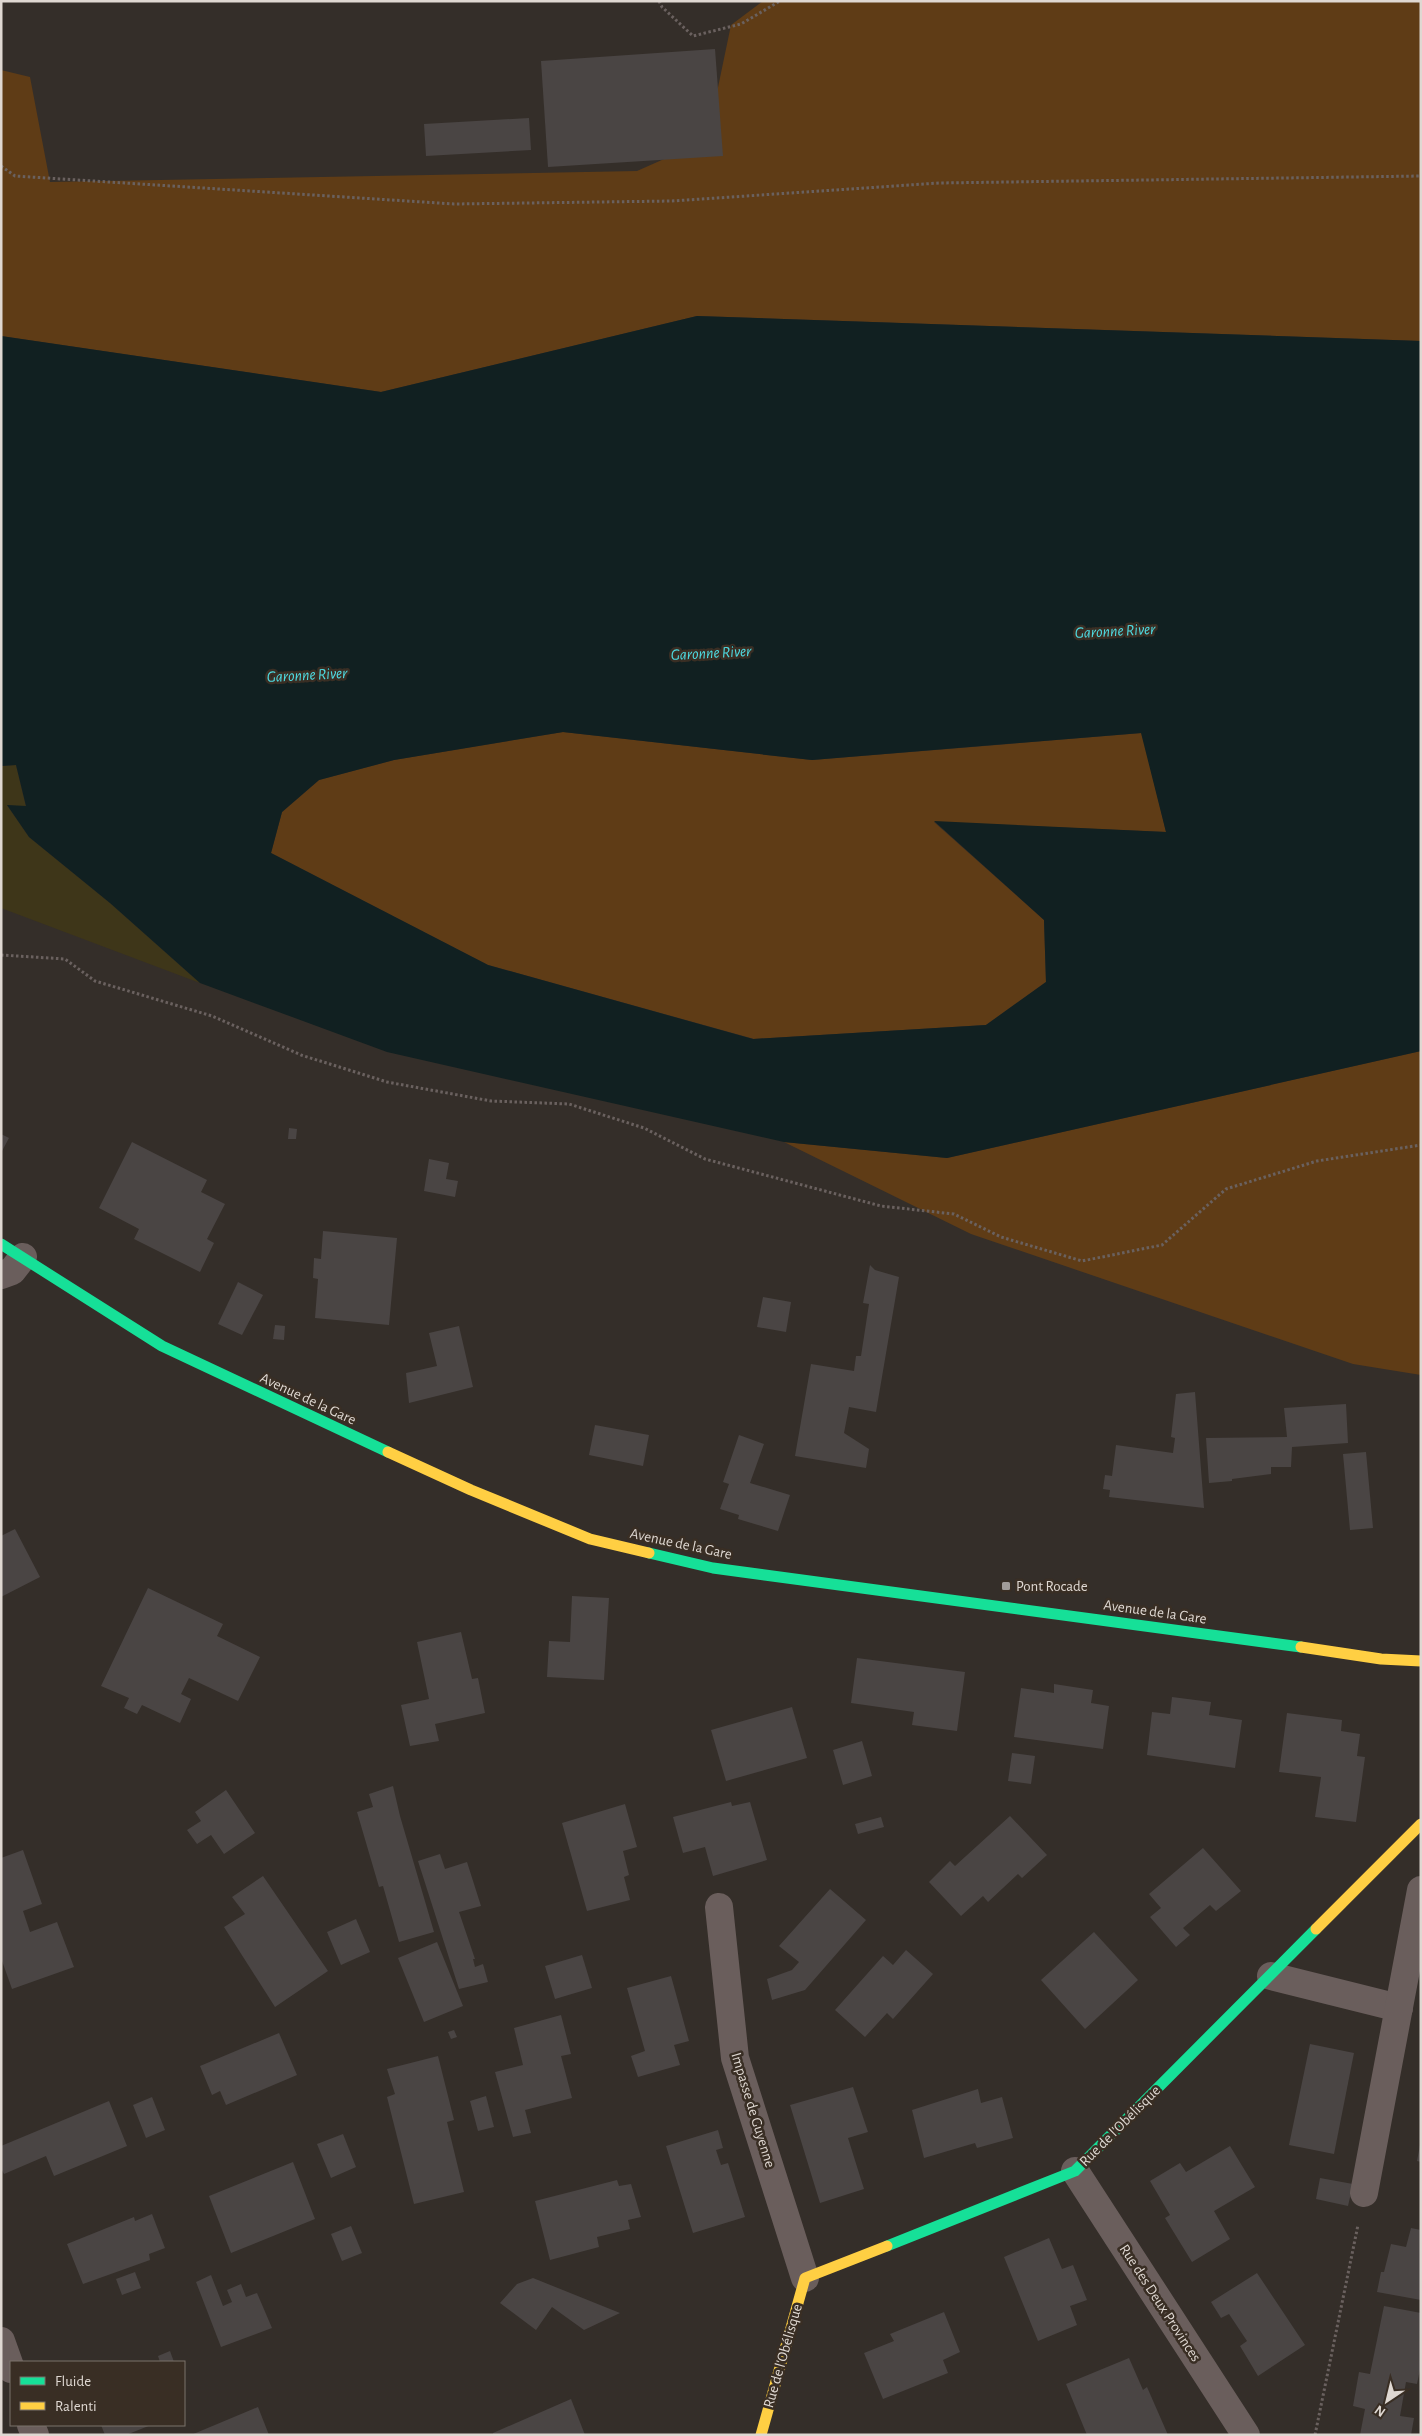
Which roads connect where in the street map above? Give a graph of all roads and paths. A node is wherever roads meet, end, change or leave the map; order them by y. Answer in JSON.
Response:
{"nodes":[{"id":1,"x":659,"y":1,"type":"edge"},
{"id":2,"x":780,"y":1,"type":"edge"},
{"id":3,"x":1,"y":166,"type":"edge"},
{"id":4,"x":1421,"y":176,"type":"edge"},
{"id":5,"x":1,"y":955,"type":"edge"},
{"id":6,"x":1421,"y":1145,"type":"edge"},
{"id":7,"x":12,"y":1251,"type":"edge"},
{"id":8,"x":1,"y":1275,"type":"edge"},
{"id":9,"x":1421,"y":1661,"type":"edge"},
{"id":10,"x":1421,"y":1824,"type":"edge"},
{"id":11,"x":1421,"y":1890,"type":"edge"},
{"id":12,"x":719,"y":1906,"type":"dead end"},
{"id":13,"x":1271,"y":1976,"type":"junction"},
{"id":14,"x":1399,"y":2008,"type":"junction"},
{"id":15,"x":1075,"y":2171,"type":"junction"},
{"id":16,"x":1364,"y":2193,"type":"joint"},
{"id":17,"x":805,"y":2278,"type":"junction"},
{"id":18,"x":1,"y":2341,"type":"edge"},
{"id":19,"x":10,"y":2366,"type":"edge"},
{"id":20,"x":761,"y":2435,"type":"edge"},
{"id":21,"x":1246,"y":2435,"type":"edge"},
{"id":22,"x":1315,"y":2435,"type":"edge"}],
"edges":[{"from":1,"to":2,"type":"path"},
{"from":3,"to":4,"type":"path"},
{"from":5,"to":6,"type":"path"},
{"from":7,"to":8,"type":"street"},
{"from":7,"to":9,"type":"street","name":"Avenue de la Gare"},
{"from":10,"to":13,"type":"street","name":"Rue de l'Obélisque"},
{"from":11,"to":14,"type":"street"},
{"from":12,"to":17,"type":"street","name":"Impasse de Guyenne"},
{"from":13,"to":14,"type":"street"},
{"from":13,"to":15,"type":"street","name":"Rue de l'Obélisque"},
{"from":14,"to":16,"type":"street"},
{"from":15,"to":17,"type":"street","name":"Rue de l'Obélisque"},
{"from":15,"to":21,"type":"street","name":"Rue des Deux Provinces"},
{"from":16,"to":22,"type":"path"},
{"from":17,"to":20,"type":"street","name":"Rue de l'Obélisque"},
{"from":18,"to":19,"type":"street"}]}
